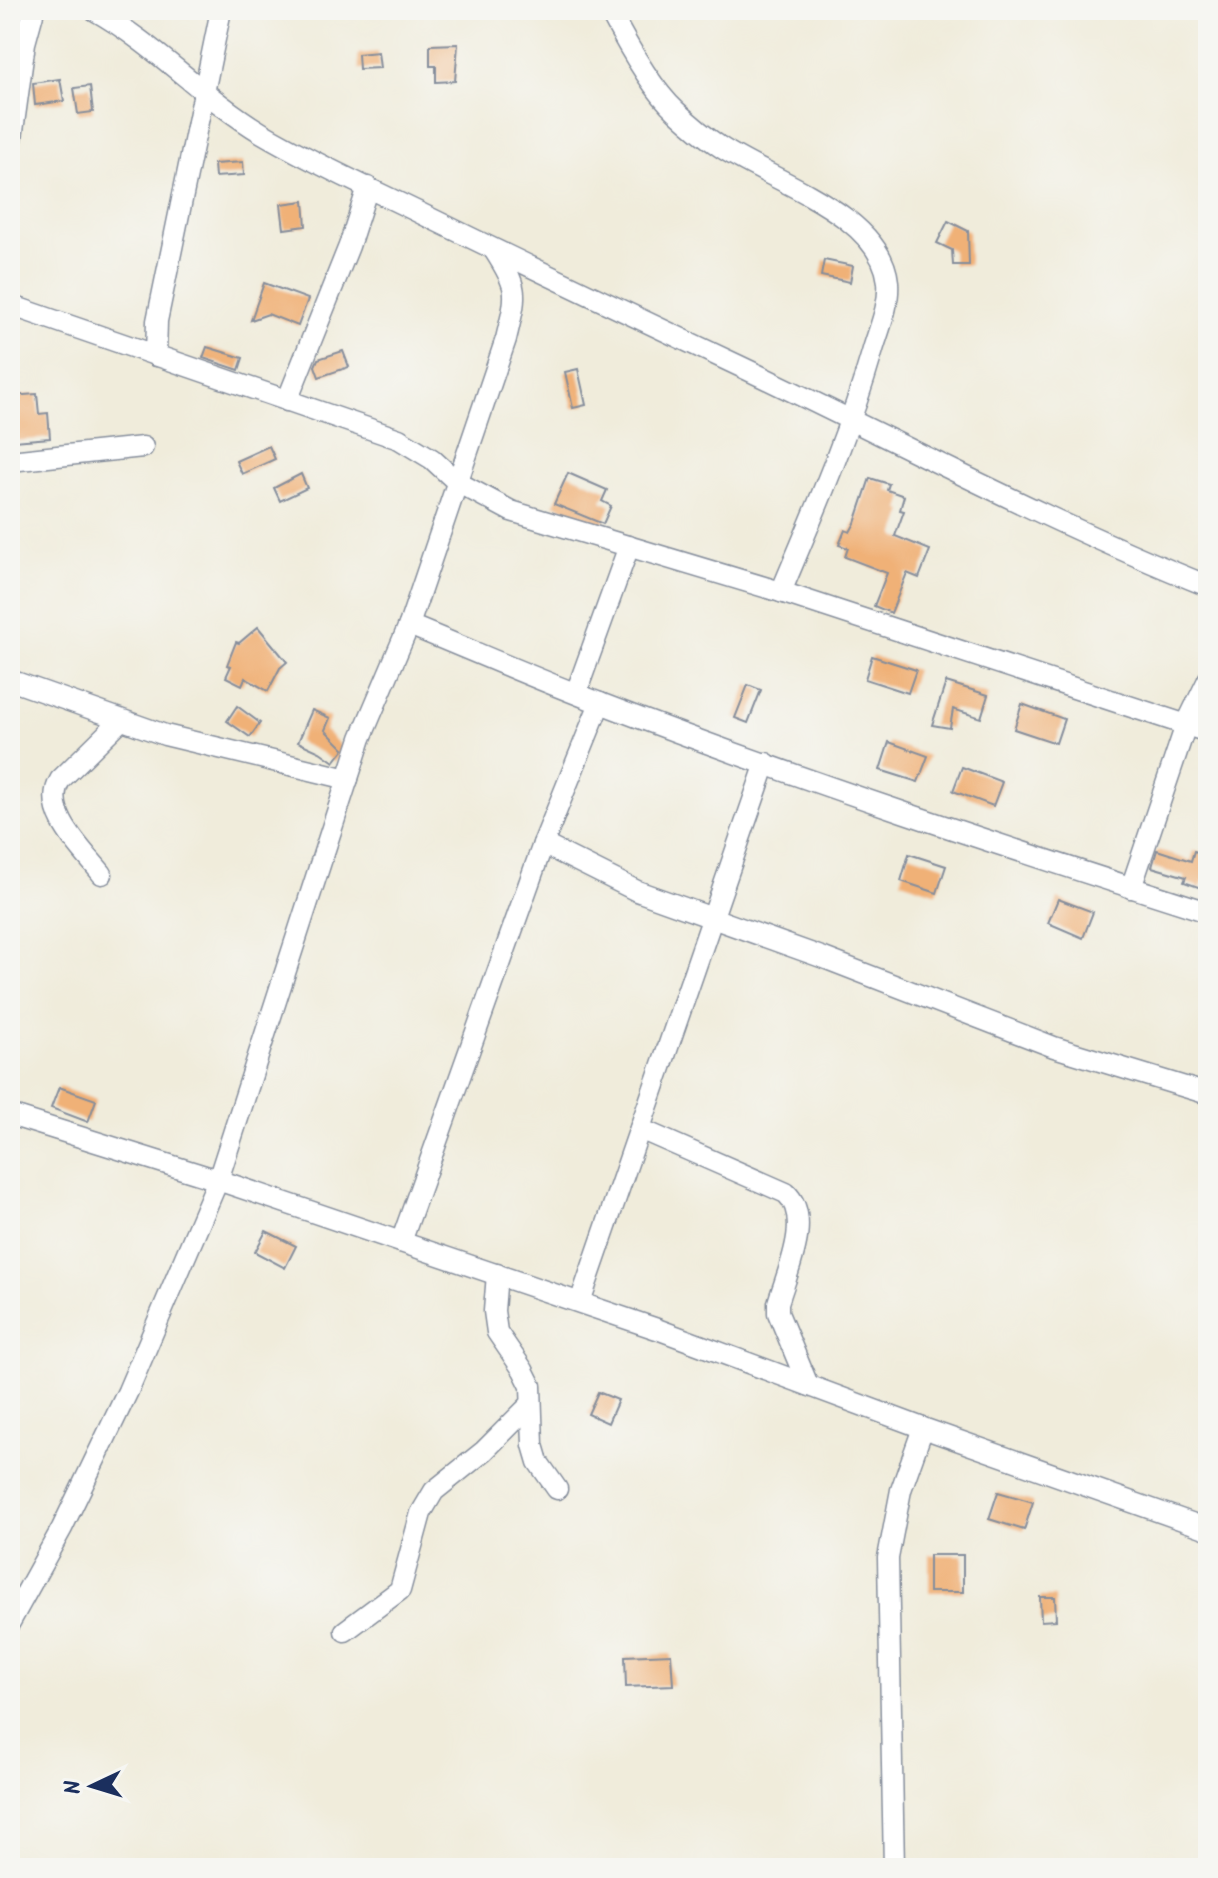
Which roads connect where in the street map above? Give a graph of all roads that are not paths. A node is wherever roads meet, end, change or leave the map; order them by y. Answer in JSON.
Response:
{"nodes":[{"id":1,"x":34,"y":10,"type":"edge"},
{"id":2,"x":94,"y":10,"type":"edge"},
{"id":3,"x":221,"y":10,"type":"edge"},
{"id":4,"x":609,"y":10,"type":"edge"},
{"id":5,"x":203,"y":92,"type":"junction"},
{"id":6,"x":10,"y":153,"type":"edge"},
{"id":7,"x":368,"y":187,"type":"junction"},
{"id":8,"x":494,"y":250,"type":"junction"},
{"id":9,"x":10,"y":305,"type":"edge"},
{"id":10,"x":156,"y":356,"type":"junction"},
{"id":11,"x":287,"y":401,"type":"junction"},
{"id":12,"x":852,"y":419,"type":"junction"},
{"id":13,"x":143,"y":447,"type":"dead end"},
{"id":14,"x":10,"y":461,"type":"edge"},
{"id":15,"x":457,"y":482,"type":"junction"},
{"id":16,"x":629,"y":546,"type":"junction"},
{"id":17,"x":1208,"y":586,"type":"edge"},
{"id":18,"x":781,"y":592,"type":"junction"},
{"id":19,"x":409,"y":625,"type":"junction"},
{"id":20,"x":10,"y":680,"type":"edge"},
{"id":21,"x":1208,"y":680,"type":"edge"},
{"id":22,"x":576,"y":693,"type":"junction"},
{"id":23,"x":600,"y":703,"type":"junction"},
{"id":24,"x":121,"y":720,"type":"junction"},
{"id":25,"x":1186,"y":725,"type":"junction"},
{"id":26,"x":1208,"y":732,"type":"edge"},
{"id":27,"x":766,"y":763,"type":"junction"},
{"id":28,"x":348,"y":779,"type":"junction"},
{"id":29,"x":543,"y":844,"type":"junction"},
{"id":30,"x":102,"y":874,"type":"dead end"},
{"id":31,"x":1131,"y":888,"type":"junction"},
{"id":32,"x":1208,"y":912,"type":"edge"},
{"id":33,"x":713,"y":917,"type":"junction"},
{"id":34,"x":1208,"y":1094,"type":"edge"},
{"id":35,"x":10,"y":1115,"type":"edge"},
{"id":36,"x":640,"y":1129,"type":"junction"},
{"id":37,"x":218,"y":1180,"type":"junction"},
{"id":38,"x":401,"y":1242,"type":"junction"},
{"id":39,"x":497,"y":1274,"type":"junction"},
{"id":40,"x":580,"y":1302,"type":"junction"},
{"id":41,"x":808,"y":1385,"type":"junction"},
{"id":42,"x":531,"y":1404,"type":"junction"},
{"id":43,"x":923,"y":1428,"type":"junction"},
{"id":44,"x":557,"y":1489,"type":"dead end"},
{"id":45,"x":1208,"y":1529,"type":"edge"},
{"id":46,"x":10,"y":1622,"type":"edge"},
{"id":47,"x":345,"y":1631,"type":"dead end"},
{"id":48,"x":894,"y":1868,"type":"edge"}],
"edges":[{"from":1,"to":6,"type":"street"},
{"from":2,"to":5,"type":"street"},
{"from":3,"to":5,"type":"street"},
{"from":4,"to":12,"type":"street"},
{"from":5,"to":7,"type":"street"},
{"from":5,"to":10,"type":"street"},
{"from":7,"to":8,"type":"street"},
{"from":7,"to":11,"type":"street"},
{"from":8,"to":12,"type":"street"},
{"from":8,"to":15,"type":"street"},
{"from":9,"to":10,"type":"street"},
{"from":10,"to":11,"type":"street"},
{"from":11,"to":15,"type":"street"},
{"from":12,"to":17,"type":"street"},
{"from":12,"to":18,"type":"street"},
{"from":13,"to":14,"type":"street"},
{"from":15,"to":16,"type":"street"},
{"from":15,"to":19,"type":"street"},
{"from":16,"to":18,"type":"street"},
{"from":16,"to":22,"type":"street"},
{"from":18,"to":25,"type":"street"},
{"from":19,"to":22,"type":"street"},
{"from":19,"to":28,"type":"street"},
{"from":20,"to":24,"type":"street"},
{"from":21,"to":25,"type":"street"},
{"from":22,"to":23,"type":"street"},
{"from":23,"to":27,"type":"street"},
{"from":23,"to":29,"type":"street"},
{"from":24,"to":28,"type":"street"},
{"from":24,"to":30,"type":"street"},
{"from":25,"to":26,"type":"street"},
{"from":25,"to":31,"type":"street"},
{"from":27,"to":31,"type":"street"},
{"from":27,"to":33,"type":"street"},
{"from":28,"to":37,"type":"street"},
{"from":29,"to":33,"type":"street"},
{"from":29,"to":38,"type":"street"},
{"from":31,"to":32,"type":"street"},
{"from":33,"to":34,"type":"street"},
{"from":33,"to":36,"type":"street"},
{"from":35,"to":37,"type":"street"},
{"from":36,"to":40,"type":"street"},
{"from":36,"to":41,"type":"street"},
{"from":37,"to":38,"type":"street"},
{"from":37,"to":46,"type":"street"},
{"from":38,"to":39,"type":"street"},
{"from":39,"to":40,"type":"street"},
{"from":39,"to":42,"type":"street"},
{"from":40,"to":41,"type":"street"},
{"from":41,"to":43,"type":"street"},
{"from":42,"to":44,"type":"street"},
{"from":42,"to":47,"type":"street"},
{"from":43,"to":45,"type":"street"},
{"from":43,"to":48,"type":"street"}]}
